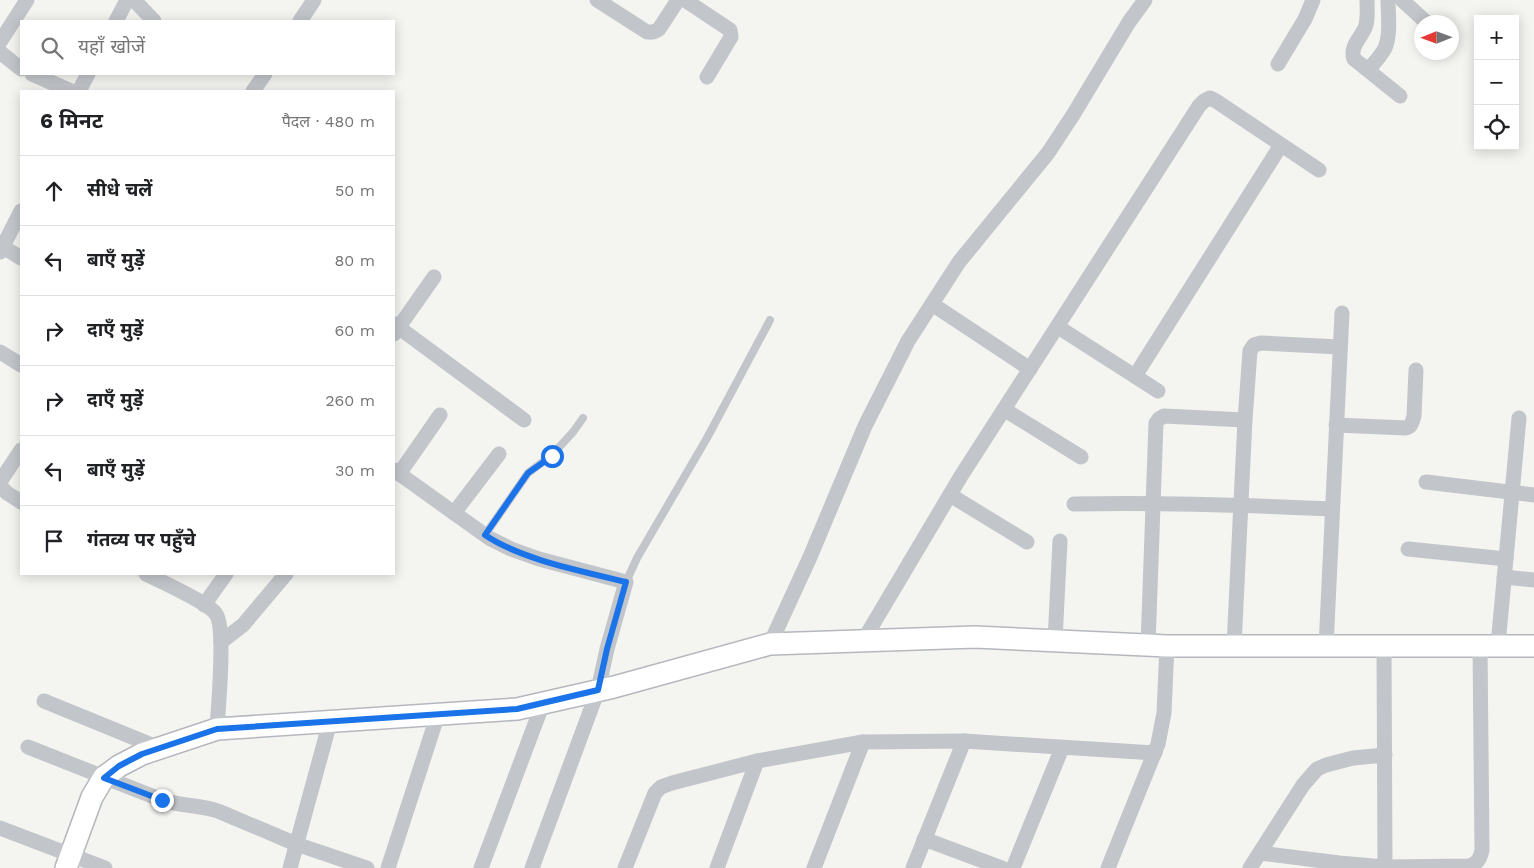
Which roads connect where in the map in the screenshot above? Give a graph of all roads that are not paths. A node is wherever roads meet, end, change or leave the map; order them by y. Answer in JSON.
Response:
{"nodes":[{"id":1,"x":27,"y":0,"type":"edge"},
{"id":2,"x":127,"y":0,"type":"edge"},
{"id":3,"x":134,"y":0,"type":"edge"},
{"id":4,"x":314,"y":0,"type":"edge"},
{"id":5,"x":597,"y":0,"type":"edge"},
{"id":6,"x":678,"y":0,"type":"edge"},
{"id":7,"x":684,"y":0,"type":"edge"},
{"id":8,"x":1145,"y":0,"type":"edge"},
{"id":9,"x":1313,"y":0,"type":"edge"},
{"id":10,"x":1367,"y":0,"type":"edge"},
{"id":11,"x":1388,"y":0,"type":"edge"},
{"id":12,"x":1402,"y":0,"type":"edge"},
{"id":13,"x":1418,"y":15,"type":"edge"},
{"id":14,"x":117,"y":20,"type":"edge"},
{"id":15,"x":153,"y":20,"type":"edge"},
{"id":16,"x":301,"y":20,"type":"edge"},
{"id":17,"x":0,"y":42,"type":"edge"},
{"id":18,"x":0,"y":52,"type":"edge"},
{"id":19,"x":1278,"y":64,"type":"dead end"},
{"id":20,"x":20,"y":68,"type":"edge"},
{"id":21,"x":1368,"y":70,"type":"junction"},
{"id":22,"x":34,"y":75,"type":"edge"},
{"id":23,"x":87,"y":75,"type":"edge"},
{"id":24,"x":264,"y":75,"type":"edge"},
{"id":25,"x":707,"y":77,"type":"dead end"},
{"id":26,"x":69,"y":90,"type":"edge"},
{"id":27,"x":80,"y":90,"type":"edge"},
{"id":28,"x":255,"y":90,"type":"edge"},
{"id":29,"x":1400,"y":96,"type":"dead end"},
{"id":30,"x":1281,"y":145,"type":"junction"},
{"id":31,"x":1319,"y":170,"type":"dead end"},
{"id":32,"x":20,"y":213,"type":"edge"},
{"id":33,"x":1,"y":249,"type":"edge"},
{"id":34,"x":20,"y":258,"type":"edge"},
{"id":35,"x":434,"y":277,"type":"dead end"},
{"id":36,"x":932,"y":304,"type":"junction"},
{"id":37,"x":1342,"y":313,"type":"dead end"},
{"id":38,"x":770,"y":320,"type":"dead end"},
{"id":39,"x":1058,"y":326,"type":"junction"},
{"id":40,"x":395,"y":328,"type":"edge"},
{"id":41,"x":1340,"y":347,"type":"junction"},
{"id":42,"x":0,"y":352,"type":"edge"},
{"id":43,"x":20,"y":364,"type":"edge"},
{"id":44,"x":1030,"y":370,"type":"junction"},
{"id":45,"x":1416,"y":370,"type":"dead end"},
{"id":46,"x":1135,"y":376,"type":"junction"},
{"id":47,"x":1158,"y":391,"type":"dead end"},
{"id":48,"x":1005,"y":410,"type":"junction"},
{"id":49,"x":440,"y":415,"type":"dead end"},
{"id":50,"x":583,"y":418,"type":"dead end"},
{"id":51,"x":1519,"y":418,"type":"dead end"},
{"id":52,"x":524,"y":420,"type":"dead end"},
{"id":53,"x":1245,"y":420,"type":"junction"},
{"id":54,"x":1336,"y":425,"type":"junction"},
{"id":55,"x":20,"y":452,"type":"edge"},
{"id":56,"x":499,"y":454,"type":"dead end"},
{"id":57,"x":1081,"y":457,"type":"dead end"},
{"id":58,"x":396,"y":472,"type":"edge"},
{"id":59,"x":0,"y":482,"type":"edge"},
{"id":60,"x":1426,"y":482,"type":"dead end"},
{"id":61,"x":0,"y":486,"type":"edge"},
{"id":62,"x":1512,"y":492,"type":"junction"},
{"id":63,"x":950,"y":495,"type":"junction"},
{"id":64,"x":1534,"y":495,"type":"edge"},
{"id":65,"x":20,"y":501,"type":"edge"},
{"id":66,"x":1153,"y":502,"type":"junction"},
{"id":67,"x":1074,"y":504,"type":"dead end"},
{"id":68,"x":1240,"y":504,"type":"junction"},
{"id":69,"x":1332,"y":509,"type":"junction"},
{"id":70,"x":454,"y":513,"type":"junction"},
{"id":71,"x":485,"y":535,"type":"junction"},
{"id":72,"x":1060,"y":541,"type":"dead end"},
{"id":73,"x":1027,"y":542,"type":"dead end"},
{"id":74,"x":1408,"y":549,"type":"dead end"},
{"id":75,"x":1506,"y":559,"type":"junction"},
{"id":76,"x":148,"y":575,"type":"edge"},
{"id":77,"x":225,"y":575,"type":"edge"},
{"id":78,"x":285,"y":575,"type":"edge"},
{"id":79,"x":1504,"y":576,"type":"junction"},
{"id":80,"x":1534,"y":580,"type":"edge"},
{"id":81,"x":626,"y":582,"type":"junction"},
{"id":82,"x":204,"y":605,"type":"junction"},
{"id":83,"x":863,"y":641,"type":"junction"},
{"id":84,"x":1055,"y":641,"type":"junction"},
{"id":85,"x":221,"y":642,"type":"junction"},
{"id":86,"x":770,"y":644,"type":"junction"},
{"id":87,"x":1158,"y":646,"type":"junction"},
{"id":88,"x":1234,"y":646,"type":"junction"},
{"id":89,"x":1384,"y":646,"type":"junction"},
{"id":90,"x":1489,"y":646,"type":"junction"},
{"id":91,"x":1534,"y":646,"type":"edge"},
{"id":92,"x":1326,"y":647,"type":"junction"},
{"id":93,"x":598,"y":690,"type":"junction"},
{"id":94,"x":44,"y":701,"type":"dead end"},
{"id":95,"x":543,"y":703,"type":"junction"},
{"id":96,"x":438,"y":714,"type":"junction"},
{"id":97,"x":330,"y":722,"type":"junction"},
{"id":98,"x":217,"y":729,"type":"junction"},
{"id":99,"x":964,"y":741,"type":"junction"},
{"id":100,"x":863,"y":742,"type":"junction"},
{"id":101,"x":28,"y":747,"type":"dead end"},
{"id":102,"x":159,"y":748,"type":"junction"},
{"id":103,"x":1062,"y":748,"type":"junction"},
{"id":104,"x":1155,"y":753,"type":"junction"},
{"id":105,"x":1384,"y":754,"type":"junction"},
{"id":106,"x":757,"y":761,"type":"junction"},
{"id":107,"x":104,"y":778,"type":"junction"},
{"id":108,"x":0,"y":828,"type":"edge"},
{"id":109,"x":924,"y":839,"type":"junction"},
{"id":110,"x":296,"y":844,"type":"junction"},
{"id":111,"x":1260,"y":853,"type":"junction"},
{"id":112,"x":69,"y":861,"type":"edge"},
{"id":113,"x":1338,"y":865,"type":"edge"},
{"id":114,"x":1385,"y":867,"type":"edge"},
{"id":115,"x":105,"y":868,"type":"edge"},
{"id":116,"x":290,"y":868,"type":"edge"},
{"id":117,"x":366,"y":868,"type":"edge"},
{"id":118,"x":388,"y":868,"type":"edge"},
{"id":119,"x":481,"y":868,"type":"edge"},
{"id":120,"x":532,"y":868,"type":"edge"},
{"id":121,"x":625,"y":868,"type":"edge"},
{"id":122,"x":717,"y":868,"type":"edge"},
{"id":123,"x":814,"y":868,"type":"edge"},
{"id":124,"x":913,"y":868,"type":"edge"},
{"id":125,"x":1002,"y":868,"type":"edge"},
{"id":126,"x":1013,"y":868,"type":"edge"},
{"id":127,"x":1108,"y":868,"type":"edge"},
{"id":128,"x":1250,"y":868,"type":"edge"}],
"edges":[{"from":1,"to":17,"type":"street"},
{"from":2,"to":14,"type":"street"},
{"from":3,"to":15,"type":"street"},
{"from":4,"to":16,"type":"street"},
{"from":5,"to":6,"type":"street"},
{"from":7,"to":25,"type":"street"},
{"from":8,"to":36,"type":"street"},
{"from":9,"to":19,"type":"street"},
{"from":10,"to":21,"type":"street"},
{"from":11,"to":21,"type":"street"},
{"from":12,"to":13,"type":"street"},
{"from":18,"to":20,"type":"street"},
{"from":21,"to":29,"type":"street"},
{"from":22,"to":26,"type":"street"},
{"from":23,"to":27,"type":"street"},
{"from":24,"to":28,"type":"street"},
{"from":30,"to":31,"type":"street"},
{"from":30,"to":39,"type":"street"},
{"from":30,"to":46,"type":"street"},
{"from":32,"to":33,"type":"street"},
{"from":33,"to":34,"type":"street"},
{"from":35,"to":40,"type":"street"},
{"from":36,"to":44,"type":"street"},
{"from":36,"to":86,"type":"street"},
{"from":37,"to":41,"type":"street"},
{"from":38,"to":81,"type":"lane"},
{"from":39,"to":44,"type":"street"},
{"from":39,"to":46,"type":"street"},
{"from":40,"to":52,"type":"street"},
{"from":41,"to":53,"type":"street"},
{"from":41,"to":54,"type":"street"},
{"from":42,"to":43,"type":"street"},
{"from":44,"to":48,"type":"street"},
{"from":45,"to":54,"type":"street"},
{"from":46,"to":47,"type":"street"},
{"from":48,"to":57,"type":"street"},
{"from":48,"to":63,"type":"street"},
{"from":49,"to":58,"type":"street"},
{"from":50,"to":71,"type":"lane"},
{"from":51,"to":62,"type":"street"},
{"from":53,"to":66,"type":"street"},
{"from":53,"to":68,"type":"street"},
{"from":54,"to":69,"type":"street"},
{"from":55,"to":59,"type":"street"},
{"from":56,"to":70,"type":"street"},
{"from":58,"to":70,"type":"street"},
{"from":60,"to":62,"type":"street"},
{"from":61,"to":65,"type":"street"},
{"from":62,"to":64,"type":"street"},
{"from":62,"to":75,"type":"street"},
{"from":63,"to":73,"type":"street"},
{"from":63,"to":83,"type":"street"},
{"from":66,"to":67,"type":"street"},
{"from":66,"to":68,"type":"street"},
{"from":66,"to":87,"type":"street"},
{"from":68,"to":69,"type":"street"},
{"from":68,"to":88,"type":"street"},
{"from":69,"to":92,"type":"street"},
{"from":70,"to":71,"type":"street"},
{"from":71,"to":81,"type":"street"},
{"from":72,"to":84,"type":"street"},
{"from":74,"to":75,"type":"street"},
{"from":75,"to":79,"type":"street"},
{"from":76,"to":82,"type":"street"},
{"from":77,"to":82,"type":"street"},
{"from":78,"to":85,"type":"street"},
{"from":79,"to":80,"type":"street"},
{"from":79,"to":90,"type":"street"},
{"from":81,"to":93,"type":"street"},
{"from":82,"to":85,"type":"street"},
{"from":83,"to":84,"type":"street"},
{"from":83,"to":86,"type":"street"},
{"from":84,"to":87,"type":"street"},
{"from":85,"to":98,"type":"street"},
{"from":86,"to":93,"type":"street"},
{"from":87,"to":88,"type":"street"},
{"from":87,"to":104,"type":"street"},
{"from":88,"to":92,"type":"street"},
{"from":89,"to":90,"type":"street"},
{"from":89,"to":92,"type":"street"},
{"from":89,"to":105,"type":"street"},
{"from":90,"to":91,"type":"street"},
{"from":90,"to":114,"type":"street"},
{"from":93,"to":95,"type":"street"},
{"from":93,"to":120,"type":"street"},
{"from":94,"to":102,"type":"street"},
{"from":95,"to":96,"type":"street"},
{"from":95,"to":119,"type":"street"},
{"from":96,"to":97,"type":"street"},
{"from":96,"to":118,"type":"street"},
{"from":97,"to":98,"type":"street"},
{"from":97,"to":110,"type":"street"},
{"from":98,"to":102,"type":"street"},
{"from":99,"to":100,"type":"street"},
{"from":99,"to":103,"type":"street"},
{"from":99,"to":109,"type":"street"},
{"from":100,"to":106,"type":"street"},
{"from":100,"to":123,"type":"street"},
{"from":101,"to":107,"type":"street"},
{"from":102,"to":107,"type":"street"},
{"from":103,"to":104,"type":"street"},
{"from":103,"to":126,"type":"street"},
{"from":104,"to":127,"type":"street"},
{"from":105,"to":111,"type":"street"},
{"from":105,"to":114,"type":"street"},
{"from":106,"to":121,"type":"street"},
{"from":106,"to":122,"type":"street"},
{"from":107,"to":110,"type":"street"},
{"from":107,"to":112,"type":"street"},
{"from":108,"to":112,"type":"street"},
{"from":109,"to":124,"type":"street"},
{"from":109,"to":125,"type":"street"},
{"from":110,"to":116,"type":"street"},
{"from":110,"to":117,"type":"street"},
{"from":111,"to":113,"type":"street"},
{"from":111,"to":128,"type":"street"},
{"from":112,"to":115,"type":"street"},
{"from":113,"to":114,"type":"street"}]}
